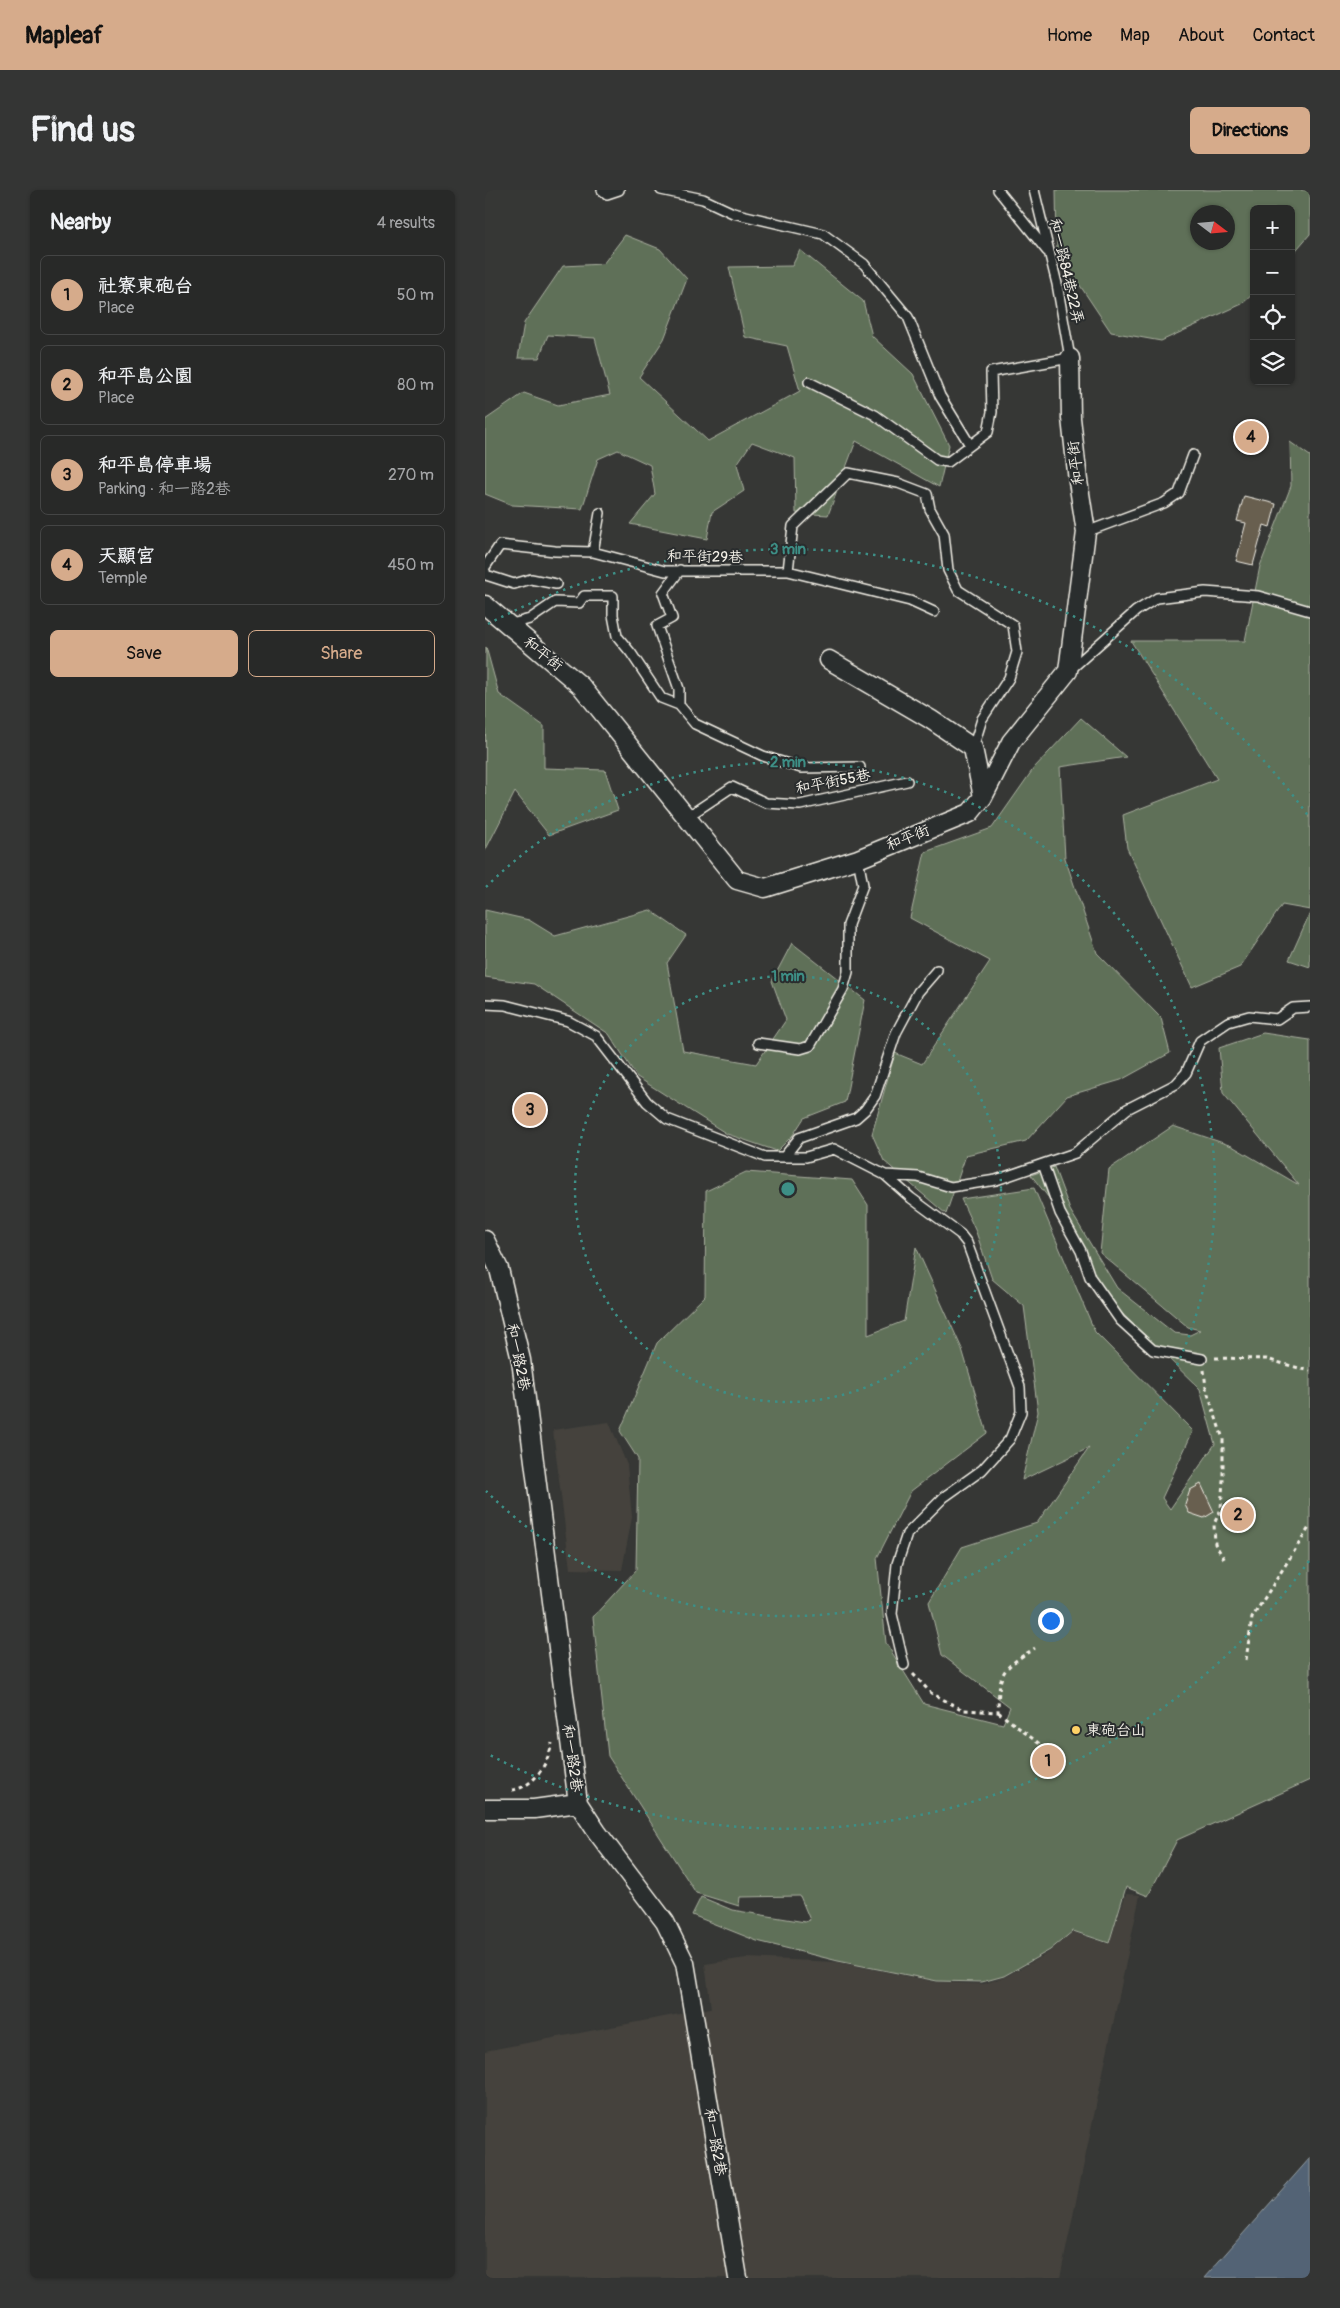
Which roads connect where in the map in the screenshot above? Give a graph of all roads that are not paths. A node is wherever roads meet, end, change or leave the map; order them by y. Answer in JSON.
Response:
{"nodes":[{"id":1,"x":602,"y":190,"type":"edge"},
{"id":2,"x":619,"y":190,"type":"edge"},
{"id":3,"x":661,"y":190,"type":"edge"},
{"id":4,"x":998,"y":190,"type":"edge"},
{"id":5,"x":1033,"y":190,"type":"edge"},
{"id":6,"x":1049,"y":253,"type":"junction"},
{"id":7,"x":1070,"y":358,"type":"junction"},
{"id":8,"x":809,"y":382,"type":"dead end"},
{"id":9,"x":970,"y":445,"type":"junction"},
{"id":10,"x":1193,"y":455,"type":"dead end"},
{"id":11,"x":600,"y":513,"type":"dead end"},
{"id":12,"x":1087,"y":532,"type":"junction"},
{"id":13,"x":593,"y":552,"type":"junction"},
{"id":14,"x":485,"y":567,"type":"edge"},
{"id":15,"x":680,"y":570,"type":"junction"},
{"id":16,"x":485,"y":571,"type":"edge"},
{"id":17,"x":788,"y":571,"type":"junction"},
{"id":18,"x":555,"y":584,"type":"dead end"},
{"id":19,"x":485,"y":605,"type":"edge"},
{"id":20,"x":1310,"y":611,"type":"edge"},
{"id":21,"x":934,"y":612,"type":"dead end"},
{"id":22,"x":508,"y":625,"type":"junction"},
{"id":23,"x":829,"y":660,"type":"dead end"},
{"id":24,"x":1068,"y":671,"type":"junction"},
{"id":25,"x":679,"y":705,"type":"junction"},
{"id":26,"x":973,"y":748,"type":"junction"},
{"id":27,"x":860,"y":767,"type":"dead end"},
{"id":28,"x":907,"y":781,"type":"dead end"},
{"id":29,"x":983,"y":797,"type":"junction"},
{"id":30,"x":687,"y":817,"type":"junction"},
{"id":31,"x":858,"y":859,"type":"junction"},
{"id":32,"x":937,"y":970,"type":"dead end"},
{"id":33,"x":485,"y":1004,"type":"edge"},
{"id":34,"x":1310,"y":1007,"type":"edge"},
{"id":35,"x":758,"y":1043,"type":"dead end"},
{"id":36,"x":784,"y":1157,"type":"junction"},
{"id":37,"x":1043,"y":1164,"type":"junction"},
{"id":38,"x":885,"y":1175,"type":"junction"},
{"id":39,"x":485,"y":1240,"type":"edge"},
{"id":40,"x":1202,"y":1358,"type":"road end"},
{"id":41,"x":903,"y":1665,"type":"road end"},
{"id":42,"x":578,"y":1803,"type":"junction"},
{"id":43,"x":485,"y":1808,"type":"edge"},
{"id":44,"x":738,"y":2278,"type":"edge"}],
"edges":[{"from":1,"to":2,"type":"lane"},
{"from":3,"to":9,"type":"lane"},
{"from":4,"to":6,"type":"lane"},
{"from":5,"to":6,"type":"lane","name":"和一路84巷22弄"},
{"from":6,"to":7,"type":"lane","name":"和一路84巷22弄"},
{"from":7,"to":9,"type":"lane"},
{"from":7,"to":12,"type":"street","name":"和平街"},
{"from":8,"to":9,"type":"lane"},
{"from":10,"to":12,"type":"lane"},
{"from":11,"to":13,"type":"lane"},
{"from":12,"to":24,"type":"street","name":"和平街"},
{"from":13,"to":14,"type":"lane","name":"和平街29巷"},
{"from":13,"to":15,"type":"lane","name":"和平街29巷"},
{"from":15,"to":17,"type":"lane","name":"和平街29巷"},
{"from":15,"to":25,"type":"lane"},
{"from":16,"to":18,"type":"lane"},
{"from":17,"to":21,"type":"lane","name":"和平街29巷"},
{"from":17,"to":26,"type":"lane"},
{"from":19,"to":22,"type":"street","name":"和平街"},
{"from":20,"to":24,"type":"lane"},
{"from":22,"to":25,"type":"lane"},
{"from":22,"to":30,"type":"street","name":"和平街"},
{"from":23,"to":26,"type":"street"},
{"from":24,"to":29,"type":"street","name":"和平街"},
{"from":25,"to":27,"type":"lane"},
{"from":26,"to":29,"type":"street"},
{"from":28,"to":30,"type":"lane","name":"和平街55巷"},
{"from":29,"to":31,"type":"street","name":"和平街"},
{"from":30,"to":31,"type":"street","name":"和平街"},
{"from":31,"to":35,"type":"lane"},
{"from":32,"to":36,"type":"lane"},
{"from":33,"to":36,"type":"lane"},
{"from":34,"to":37,"type":"lane"},
{"from":36,"to":38,"type":"lane"},
{"from":37,"to":38,"type":"lane"},
{"from":37,"to":40,"type":"lane"},
{"from":38,"to":41,"type":"lane"},
{"from":39,"to":42,"type":"street","name":"和一路2巷"},
{"from":42,"to":43,"type":"street"},
{"from":42,"to":44,"type":"street","name":"和一路2巷"}]}
